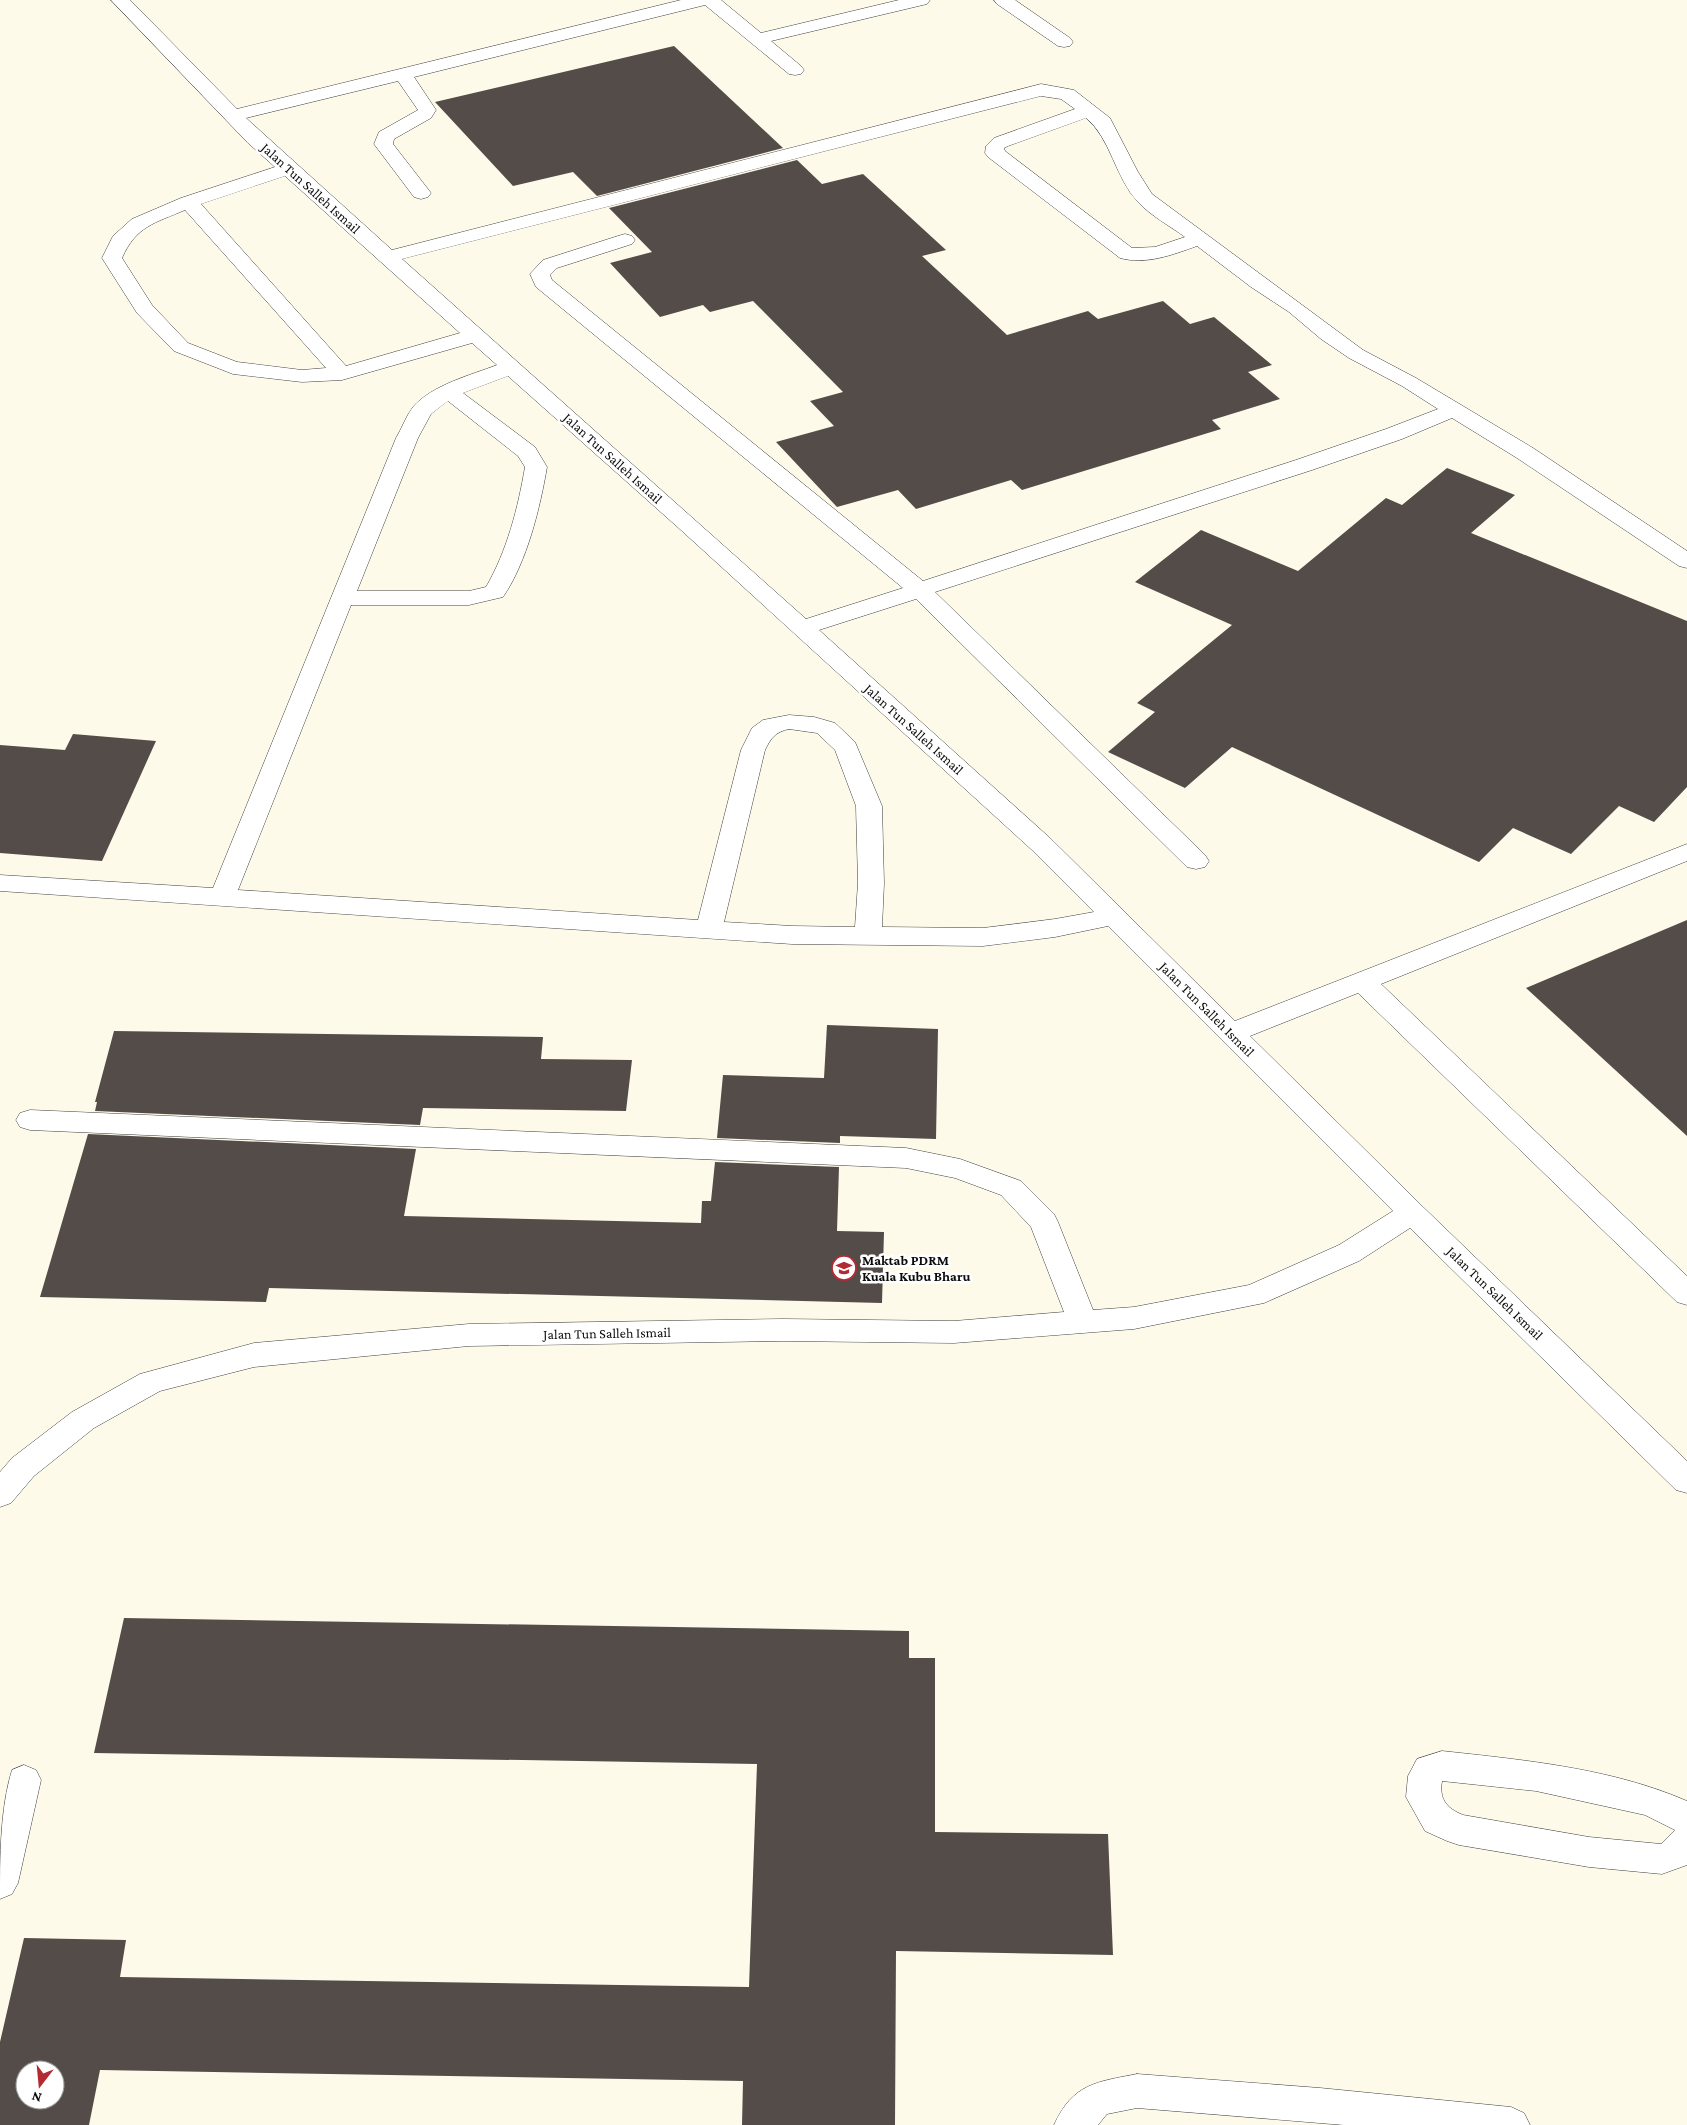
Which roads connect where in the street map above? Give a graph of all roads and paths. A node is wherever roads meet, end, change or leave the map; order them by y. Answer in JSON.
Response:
{"nodes":[{"id":1,"x":120,"y":0,"type":"edge"},
{"id":2,"x":702,"y":0,"type":"edge"},
{"id":3,"x":710,"y":0,"type":"edge"},
{"id":4,"x":922,"y":0,"type":"edge"},
{"id":5,"x":1003,"y":0,"type":"edge"},
{"id":6,"x":757,"y":38,"type":"junction"},
{"id":7,"x":1064,"y":42,"type":"dead end"},
{"id":8,"x":795,"y":70,"type":"dead end"},
{"id":9,"x":404,"y":74,"type":"junction"},
{"id":10,"x":1090,"y":110,"type":"junction"},
{"id":11,"x":232,"y":116,"type":"junction"},
{"id":12,"x":288,"y":169,"type":"junction"},
{"id":13,"x":421,"y":193,"type":"dead end"},
{"id":14,"x":188,"y":202,"type":"junction"},
{"id":15,"x":1199,"y":239,"type":"junction"},
{"id":16,"x":625,"y":240,"type":"dead end"},
{"id":17,"x":388,"y":257,"type":"junction"},
{"id":18,"x":475,"y":335,"type":"junction"},
{"id":19,"x":512,"y":367,"type":"junction"},
{"id":20,"x":342,"y":374,"type":"junction"},
{"id":21,"x":448,"y":390,"type":"junction"},
{"id":22,"x":1454,"y":410,"type":"junction"},
{"id":23,"x":1687,"y":561,"type":"edge"},
{"id":24,"x":921,"y":591,"type":"junction"},
{"id":25,"x":343,"y":598,"type":"junction"},
{"id":26,"x":802,"y":628,"type":"junction"},
{"id":27,"x":1687,"y":852,"type":"edge"},
{"id":28,"x":1196,"y":861,"type":"dead end"},
{"id":29,"x":0,"y":883,"type":"edge"},
{"id":30,"x":222,"y":898,"type":"junction"},
{"id":31,"x":1114,"y":916,"type":"junction"},
{"id":32,"x":709,"y":930,"type":"junction"},
{"id":33,"x":868,"y":937,"type":"junction"},
{"id":34,"x":1363,"y":982,"type":"junction"},
{"id":35,"x":1232,"y":1033,"type":"junction"},
{"id":36,"x":30,"y":1120,"type":"dead end"},
{"id":37,"x":1412,"y":1212,"type":"junction"},
{"id":38,"x":1687,"y":1294,"type":"edge"},
{"id":39,"x":1083,"y":1322,"type":"junction"},
{"id":40,"x":1687,"y":1481,"type":"edge"},
{"id":41,"x":0,"y":1494,"type":"edge"},
{"id":42,"x":24,"y":1780,"type":"dead end"},
{"id":43,"x":1687,"y":1820,"type":"edge"},
{"id":44,"x":1687,"y":1841,"type":"edge"},
{"id":45,"x":0,"y":1883,"type":"edge"},
{"id":46,"x":1072,"y":2125,"type":"edge"},
{"id":47,"x":1511,"y":2125,"type":"edge"}],
"edges":[{"from":1,"to":11,"type":"street","name":"Jalan Tun Salleh Ismail"},
{"from":2,"to":9,"type":"street"},
{"from":3,"to":6,"type":"street"},
{"from":4,"to":6,"type":"street"},
{"from":5,"to":7,"type":"street"},
{"from":6,"to":8,"type":"street"},
{"from":9,"to":11,"type":"street"},
{"from":9,"to":13,"type":"street"},
{"from":10,"to":15,"type":"street"},
{"from":10,"to":15,"type":"street"},
{"from":10,"to":17,"type":"street"},
{"from":11,"to":12,"type":"street","name":"Jalan Tun Salleh Ismail"},
{"from":12,"to":14,"type":"street"},
{"from":12,"to":17,"type":"street","name":"Jalan Tun Salleh Ismail"},
{"from":14,"to":20,"type":"street"},
{"from":14,"to":20,"type":"street"},
{"from":15,"to":22,"type":"street"},
{"from":16,"to":24,"type":"street"},
{"from":17,"to":18,"type":"street","name":"Jalan Tun Salleh Ismail"},
{"from":18,"to":19,"type":"street","name":"Jalan Tun Salleh Ismail"},
{"from":18,"to":20,"type":"street"},
{"from":19,"to":21,"type":"street"},
{"from":19,"to":26,"type":"street","name":"Jalan Tun Salleh Ismail"},
{"from":21,"to":25,"type":"street"},
{"from":21,"to":25,"type":"street"},
{"from":22,"to":23,"type":"street"},
{"from":22,"to":24,"type":"street"},
{"from":24,"to":26,"type":"street"},
{"from":24,"to":28,"type":"street"},
{"from":25,"to":30,"type":"street"},
{"from":26,"to":31,"type":"street","name":"Jalan Tun Salleh Ismail"},
{"from":27,"to":34,"type":"street"},
{"from":29,"to":30,"type":"street"},
{"from":30,"to":32,"type":"street"},
{"from":31,"to":33,"type":"street"},
{"from":31,"to":35,"type":"street","name":"Jalan Tun Salleh Ismail"},
{"from":32,"to":33,"type":"street"},
{"from":32,"to":33,"type":"street"},
{"from":34,"to":35,"type":"street"},
{"from":34,"to":38,"type":"street"},
{"from":35,"to":37,"type":"street","name":"Jalan Tun Salleh Ismail"},
{"from":36,"to":39,"type":"street"},
{"from":37,"to":39,"type":"street","name":"Jalan Tun Salleh Ismail"},
{"from":37,"to":40,"type":"street","name":"Jalan Tun Salleh Ismail"},
{"from":39,"to":41,"type":"street","name":"Jalan Tun Salleh Ismail"},
{"from":42,"to":45,"type":"street"},
{"from":43,"to":44,"type":"street"},
{"from":46,"to":47,"type":"street"}]}
